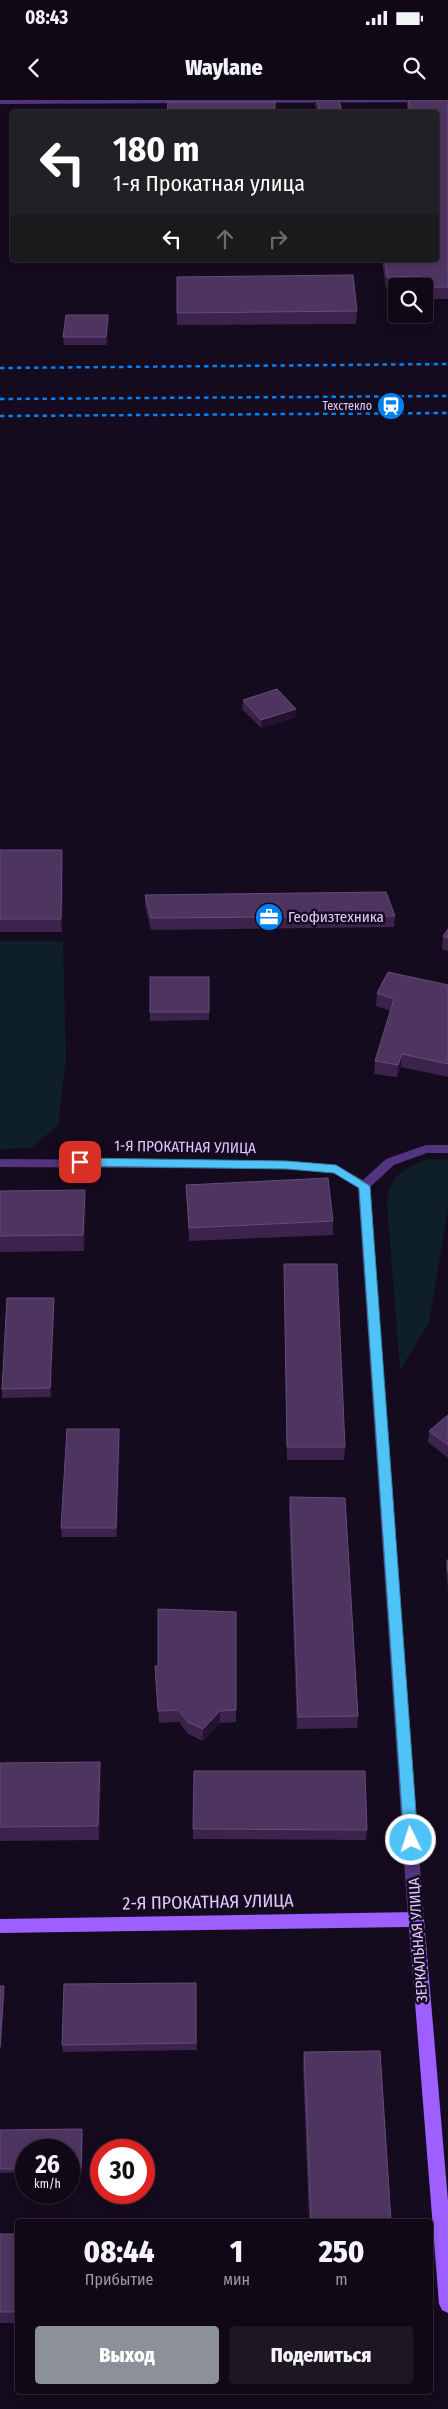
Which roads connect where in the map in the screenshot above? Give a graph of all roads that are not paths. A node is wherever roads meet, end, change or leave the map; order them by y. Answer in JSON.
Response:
{"nodes":[{"id":1,"x":448,"y":100,"type":"edge"},
{"id":2,"x":0,"y":102,"type":"edge"},
{"id":3,"x":448,"y":1149,"type":"edge"},
{"id":4,"x":0,"y":1163,"type":"edge"},
{"id":5,"x":364,"y":1186,"type":"junction"},
{"id":6,"x":416,"y":1919,"type":"junction"},
{"id":7,"x":0,"y":1926,"type":"edge"},
{"id":8,"x":448,"y":2304,"type":"edge"}],
"edges":[{"from":1,"to":2,"type":"street"},
{"from":3,"to":5,"type":"street"},
{"from":4,"to":5,"type":"street","name":"1-Я ПРОКАТНАЯ УЛИЦА"},
{"from":5,"to":6,"type":"street","name":"ЗЕРКАЛЬНАЯ УЛИЦА"},
{"from":6,"to":7,"type":"street","name":"2-Я ПРОКАТНАЯ УЛИЦА"},
{"from":6,"to":8,"type":"street","name":"ЗЕРКАЛЬНАЯ УЛИЦА"}]}
